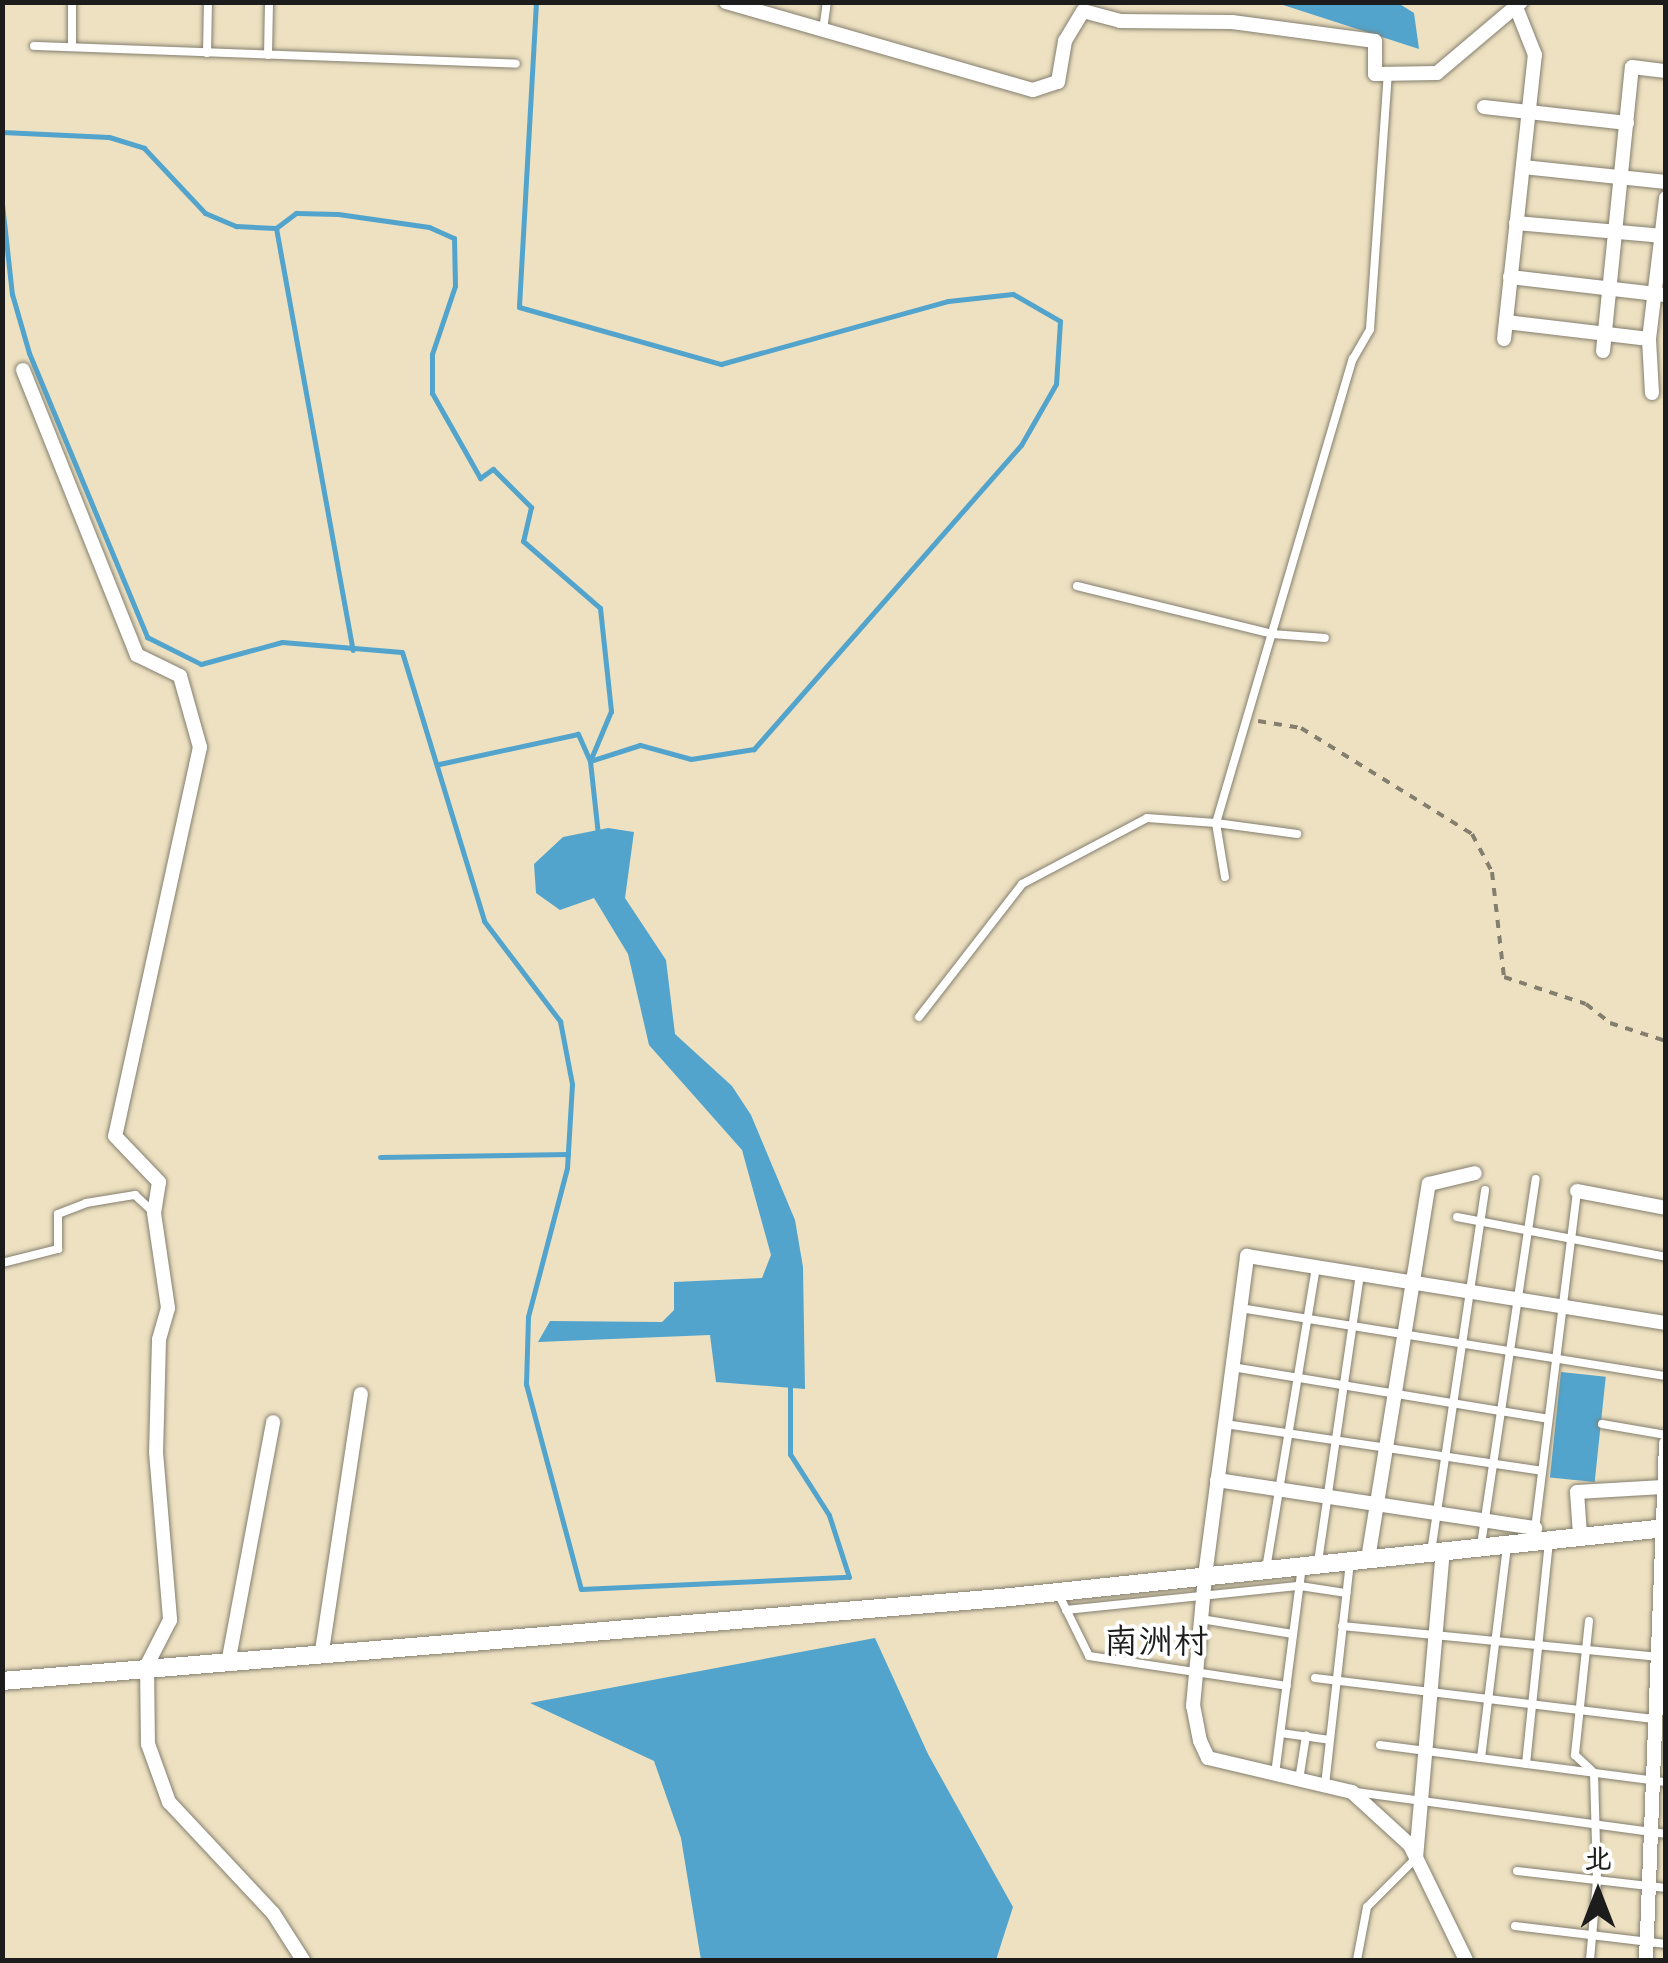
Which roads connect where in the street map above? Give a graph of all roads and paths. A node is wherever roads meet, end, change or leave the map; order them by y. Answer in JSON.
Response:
{"nodes":[{"id":1,"x":72,"y":2,"type":"edge"},
{"id":2,"x":208,"y":2,"type":"edge"},
{"id":3,"x":269,"y":2,"type":"edge"},
{"id":4,"x":726,"y":2,"type":"edge"},
{"id":5,"x":827,"y":2,"type":"edge"},
{"id":6,"x":1516,"y":5,"type":"edge"},
{"id":7,"x":822,"y":35,"type":"junction"},
{"id":8,"x":34,"y":46,"type":"dead end"},
{"id":9,"x":72,"y":48,"type":"junction"},
{"id":10,"x":207,"y":53,"type":"junction"},
{"id":11,"x":268,"y":55,"type":"junction"},
{"id":12,"x":516,"y":64,"type":"dead end"},
{"id":13,"x":1666,"y":70,"type":"edge"},
{"id":14,"x":1388,"y":74,"type":"junction"},
{"id":15,"x":1484,"y":107,"type":"dead end"},
{"id":16,"x":1528,"y":112,"type":"junction"},
{"id":17,"x":1626,"y":122,"type":"junction"},
{"id":18,"x":1522,"y":168,"type":"junction"},
{"id":19,"x":1621,"y":178,"type":"junction"},
{"id":20,"x":1666,"y":182,"type":"edge"},
{"id":21,"x":1666,"y":198,"type":"edge"},
{"id":22,"x":1516,"y":223,"type":"junction"},
{"id":23,"x":1615,"y":234,"type":"junction"},
{"id":24,"x":1664,"y":238,"type":"edge"},
{"id":25,"x":1510,"y":277,"type":"junction"},
{"id":26,"x":1609,"y":289,"type":"junction"},
{"id":27,"x":1662,"y":295,"type":"edge"},
{"id":28,"x":1506,"y":322,"type":"junction"},
{"id":29,"x":1604,"y":334,"type":"junction"},
{"id":30,"x":1504,"y":339,"type":"dead end"},
{"id":31,"x":1649,"y":339,"type":"junction"},
{"id":32,"x":1603,"y":351,"type":"dead end"},
{"id":33,"x":23,"y":370,"type":"dead end"},
{"id":34,"x":1652,"y":393,"type":"dead end"},
{"id":35,"x":1077,"y":586,"type":"dead end"},
{"id":36,"x":1272,"y":634,"type":"junction"},
{"id":37,"x":1325,"y":638,"type":"dead end"},
{"id":38,"x":1247,"y":719,"type":"junction"},
{"id":39,"x":1216,"y":823,"type":"junction"},
{"id":40,"x":1296,"y":834,"type":"dead end"},
{"id":41,"x":1225,"y":877,"type":"dead end"},
{"id":42,"x":919,"y":1017,"type":"dead end"},
{"id":43,"x":1666,"y":1041,"type":"edge"},
{"id":44,"x":1476,"y":1173,"type":"dead end"},
{"id":45,"x":1536,"y":1179,"type":"dead end"},
{"id":46,"x":1485,"y":1190,"type":"dead end"},
{"id":47,"x":1577,"y":1191,"type":"joint"},
{"id":48,"x":1666,"y":1208,"type":"edge"},
{"id":49,"x":154,"y":1213,"type":"junction"},
{"id":50,"x":1458,"y":1217,"type":"dead end"},
{"id":51,"x":1480,"y":1222,"type":"junction"},
{"id":52,"x":1528,"y":1231,"type":"junction"},
{"id":53,"x":1571,"y":1239,"type":"junction"},
{"id":54,"x":1666,"y":1256,"type":"edge"},
{"id":55,"x":2,"y":1263,"type":"edge"},
{"id":56,"x":1316,"y":1268,"type":"junction"},
{"id":57,"x":1360,"y":1274,"type":"junction"},
{"id":58,"x":1413,"y":1283,"type":"junction"},
{"id":59,"x":1470,"y":1292,"type":"junction"},
{"id":60,"x":1518,"y":1299,"type":"junction"},
{"id":61,"x":1562,"y":1306,"type":"junction"},
{"id":62,"x":1240,"y":1308,"type":"junction"},
{"id":63,"x":1308,"y":1319,"type":"junction"},
{"id":64,"x":1666,"y":1323,"type":"edge"},
{"id":65,"x":1353,"y":1326,"type":"junction"},
{"id":66,"x":1404,"y":1334,"type":"junction"},
{"id":67,"x":1462,"y":1344,"type":"junction"},
{"id":68,"x":1510,"y":1352,"type":"junction"},
{"id":69,"x":1556,"y":1359,"type":"junction"},
{"id":70,"x":1232,"y":1366,"type":"junction"},
{"id":71,"x":1666,"y":1376,"type":"edge"},
{"id":72,"x":1298,"y":1378,"type":"junction"},
{"id":73,"x":1344,"y":1385,"type":"junction"},
{"id":74,"x":361,"y":1394,"type":"dead end"},
{"id":75,"x":1395,"y":1394,"type":"junction"},
{"id":76,"x":1453,"y":1403,"type":"junction"},
{"id":77,"x":1501,"y":1412,"type":"junction"},
{"id":78,"x":1548,"y":1419,"type":"junction"},
{"id":79,"x":272,"y":1422,"type":"dead end"},
{"id":80,"x":1225,"y":1424,"type":"junction"},
{"id":81,"x":1602,"y":1424,"type":"dead end"},
{"id":82,"x":1288,"y":1433,"type":"junction"},
{"id":83,"x":1666,"y":1434,"type":"edge"},
{"id":84,"x":1336,"y":1440,"type":"junction"},
{"id":85,"x":1666,"y":1443,"type":"edge"},
{"id":86,"x":1386,"y":1448,"type":"junction"},
{"id":87,"x":1445,"y":1456,"type":"junction"},
{"id":88,"x":1494,"y":1464,"type":"junction"},
{"id":89,"x":1542,"y":1471,"type":"junction"},
{"id":90,"x":1217,"y":1480,"type":"junction"},
{"id":91,"x":1663,"y":1487,"type":"edge"},
{"id":92,"x":1279,"y":1490,"type":"junction"},
{"id":93,"x":1328,"y":1497,"type":"junction"},
{"id":94,"x":1377,"y":1504,"type":"junction"},
{"id":95,"x":1436,"y":1514,"type":"junction"},
{"id":96,"x":1485,"y":1521,"type":"junction"},
{"id":97,"x":1663,"y":1528,"type":"edge"},
{"id":98,"x":1580,"y":1535,"type":"junction"},
{"id":99,"x":1539,"y":1537,"type":"junction"},
{"id":100,"x":1506,"y":1544,"type":"junction"},
{"id":101,"x":1481,"y":1547,"type":"junction"},
{"id":102,"x":1437,"y":1552,"type":"junction"},
{"id":103,"x":1359,"y":1560,"type":"junction"},
{"id":104,"x":1310,"y":1565,"type":"junction"},
{"id":105,"x":1266,"y":1570,"type":"junction"},
{"id":106,"x":1204,"y":1586,"type":"junction"},
{"id":107,"x":1300,"y":1586,"type":"junction"},
{"id":108,"x":1662,"y":1589,"type":"edge"},
{"id":109,"x":1057,"y":1592,"type":"junction"},
{"id":110,"x":1346,"y":1593,"type":"junction"},
{"id":111,"x":1066,"y":1610,"type":"junction"},
{"id":112,"x":1201,"y":1619,"type":"junction"},
{"id":113,"x":1589,"y":1620,"type":"dead end"},
{"id":114,"x":1342,"y":1626,"type":"junction"},
{"id":115,"x":1294,"y":1634,"type":"junction"},
{"id":116,"x":1436,"y":1636,"type":"junction"},
{"id":117,"x":1495,"y":1642,"type":"junction"},
{"id":118,"x":1538,"y":1646,"type":"junction"},
{"id":119,"x":1586,"y":1650,"type":"junction"},
{"id":120,"x":322,"y":1651,"type":"junction"},
{"id":121,"x":1656,"y":1657,"type":"junction"},
{"id":122,"x":229,"y":1658,"type":"junction"},
{"id":123,"x":147,"y":1665,"type":"junction"},
{"id":124,"x":1196,"y":1672,"type":"junction"},
{"id":125,"x":1315,"y":1678,"type":"dead end"},
{"id":126,"x":2,"y":1680,"type":"edge"},
{"id":127,"x":1337,"y":1680,"type":"junction"},
{"id":128,"x":1287,"y":1686,"type":"junction"},
{"id":129,"x":1431,"y":1692,"type":"junction"},
{"id":130,"x":1488,"y":1698,"type":"junction"},
{"id":131,"x":1532,"y":1704,"type":"junction"},
{"id":132,"x":1580,"y":1710,"type":"junction"},
{"id":133,"x":1654,"y":1719,"type":"junction"},
{"id":134,"x":1280,"y":1733,"type":"junction"},
{"id":135,"x":1306,"y":1736,"type":"junction"},
{"id":136,"x":1330,"y":1740,"type":"junction"},
{"id":137,"x":1380,"y":1745,"type":"dead end"},
{"id":138,"x":1426,"y":1751,"type":"junction"},
{"id":139,"x":1482,"y":1758,"type":"junction"},
{"id":140,"x":1526,"y":1764,"type":"junction"},
{"id":141,"x":1594,"y":1773,"type":"junction"},
{"id":142,"x":1275,"y":1776,"type":"junction"},
{"id":143,"x":1299,"y":1780,"type":"junction"},
{"id":144,"x":1659,"y":1781,"type":"edge"},
{"id":145,"x":1325,"y":1786,"type":"junction"},
{"id":146,"x":1352,"y":1792,"type":"junction"},
{"id":147,"x":1421,"y":1801,"type":"junction"},
{"id":148,"x":1595,"y":1825,"type":"junction"},
{"id":149,"x":1658,"y":1833,"type":"edge"},
{"id":150,"x":1416,"y":1858,"type":"junction"},
{"id":151,"x":1517,"y":1871,"type":"dead end"},
{"id":152,"x":1598,"y":1880,"type":"junction"},
{"id":153,"x":1649,"y":1886,"type":"junction"},
{"id":154,"x":1666,"y":1888,"type":"edge"},
{"id":155,"x":1514,"y":1926,"type":"dead end"},
{"id":156,"x":1592,"y":1936,"type":"junction"},
{"id":157,"x":1647,"y":1942,"type":"junction"},
{"id":158,"x":1666,"y":1944,"type":"edge"},
{"id":159,"x":303,"y":1960,"type":"edge"},
{"id":160,"x":1357,"y":1960,"type":"edge"},
{"id":161,"x":1466,"y":1960,"type":"edge"},
{"id":162,"x":1590,"y":1960,"type":"edge"},
{"id":163,"x":1646,"y":1960,"type":"edge"}],
"edges":[{"from":1,"to":9,"type":"lane"},
{"from":2,"to":10,"type":"lane"},
{"from":3,"to":11,"type":"lane"},
{"from":4,"to":7,"type":"street"},
{"from":5,"to":7,"type":"lane"},
{"from":6,"to":14,"type":"street"},
{"from":6,"to":16,"type":"street"},
{"from":7,"to":14,"type":"street"},
{"from":8,"to":9,"type":"lane"},
{"from":9,"to":10,"type":"lane"},
{"from":10,"to":11,"type":"lane"},
{"from":11,"to":12,"type":"lane"},
{"from":13,"to":17,"type":"street"},
{"from":14,"to":36,"type":"lane"},
{"from":15,"to":16,"type":"street"},
{"from":16,"to":17,"type":"street"},
{"from":16,"to":18,"type":"street"},
{"from":17,"to":19,"type":"street"},
{"from":18,"to":19,"type":"street"},
{"from":18,"to":22,"type":"street"},
{"from":19,"to":20,"type":"street"},
{"from":19,"to":23,"type":"street"},
{"from":21,"to":24,"type":"street"},
{"from":22,"to":23,"type":"street"},
{"from":22,"to":25,"type":"street"},
{"from":23,"to":24,"type":"street"},
{"from":23,"to":26,"type":"street"},
{"from":24,"to":27,"type":"street"},
{"from":25,"to":26,"type":"street"},
{"from":25,"to":28,"type":"street"},
{"from":26,"to":27,"type":"street"},
{"from":26,"to":29,"type":"street"},
{"from":27,"to":31,"type":"street"},
{"from":28,"to":29,"type":"street"},
{"from":28,"to":30,"type":"street"},
{"from":29,"to":31,"type":"street"},
{"from":29,"to":32,"type":"street"},
{"from":31,"to":34,"type":"street"},
{"from":33,"to":49,"type":"street"},
{"from":35,"to":36,"type":"lane"},
{"from":36,"to":37,"type":"lane"},
{"from":36,"to":38,"type":"lane"},
{"from":38,"to":39,"type":"lane"},
{"from":38,"to":43,"type":"path"},
{"from":39,"to":40,"type":"lane"},
{"from":39,"to":41,"type":"lane"},
{"from":39,"to":42,"type":"lane"},
{"from":44,"to":58,"type":"street"},
{"from":45,"to":52,"type":"lane"},
{"from":46,"to":51,"type":"lane"},
{"from":47,"to":48,"type":"street"},
{"from":47,"to":53,"type":"lane"},
{"from":49,"to":55,"type":"lane"},
{"from":49,"to":123,"type":"street"},
{"from":50,"to":51,"type":"lane"},
{"from":51,"to":52,"type":"lane"},
{"from":51,"to":59,"type":"lane"},
{"from":52,"to":53,"type":"lane"},
{"from":52,"to":60,"type":"lane"},
{"from":53,"to":54,"type":"lane"},
{"from":53,"to":61,"type":"lane"},
{"from":56,"to":57,"type":"street"},
{"from":56,"to":62,"type":"street"},
{"from":56,"to":63,"type":"lane"},
{"from":57,"to":58,"type":"street"},
{"from":57,"to":65,"type":"lane"},
{"from":58,"to":59,"type":"street"},
{"from":58,"to":66,"type":"street"},
{"from":59,"to":60,"type":"street"},
{"from":59,"to":67,"type":"lane"},
{"from":60,"to":61,"type":"street"},
{"from":60,"to":68,"type":"lane"},
{"from":61,"to":64,"type":"street"},
{"from":61,"to":69,"type":"lane"},
{"from":62,"to":63,"type":"lane"},
{"from":62,"to":70,"type":"street"},
{"from":63,"to":65,"type":"lane"},
{"from":63,"to":72,"type":"lane"},
{"from":65,"to":66,"type":"lane"},
{"from":65,"to":73,"type":"lane"},
{"from":66,"to":67,"type":"lane"},
{"from":66,"to":75,"type":"street"},
{"from":67,"to":68,"type":"lane"},
{"from":67,"to":76,"type":"lane"},
{"from":68,"to":69,"type":"lane"},
{"from":68,"to":77,"type":"lane"},
{"from":69,"to":71,"type":"lane"},
{"from":69,"to":78,"type":"lane"},
{"from":70,"to":72,"type":"lane"},
{"from":70,"to":80,"type":"street"},
{"from":72,"to":73,"type":"lane"},
{"from":72,"to":82,"type":"lane"},
{"from":73,"to":75,"type":"lane"},
{"from":73,"to":84,"type":"lane"},
{"from":74,"to":120,"type":"street"},
{"from":75,"to":76,"type":"lane"},
{"from":75,"to":86,"type":"street"},
{"from":76,"to":77,"type":"lane"},
{"from":76,"to":87,"type":"lane"},
{"from":77,"to":78,"type":"lane"},
{"from":77,"to":88,"type":"lane"},
{"from":78,"to":89,"type":"lane"},
{"from":79,"to":122,"type":"street"},
{"from":80,"to":82,"type":"lane"},
{"from":80,"to":90,"type":"street"},
{"from":81,"to":83,"type":"lane"},
{"from":82,"to":84,"type":"lane"},
{"from":82,"to":92,"type":"lane"},
{"from":84,"to":86,"type":"lane"},
{"from":84,"to":93,"type":"lane"},
{"from":85,"to":91,"type":"street"},
{"from":86,"to":87,"type":"lane"},
{"from":86,"to":94,"type":"street"},
{"from":87,"to":88,"type":"lane"},
{"from":87,"to":95,"type":"lane"},
{"from":88,"to":89,"type":"lane"},
{"from":88,"to":96,"type":"lane"},
{"from":89,"to":99,"type":"lane"},
{"from":90,"to":92,"type":"street"},
{"from":90,"to":106,"type":"street"},
{"from":91,"to":97,"type":"street"},
{"from":91,"to":98,"type":"street"},
{"from":92,"to":93,"type":"street"},
{"from":92,"to":105,"type":"lane"},
{"from":93,"to":94,"type":"street"},
{"from":93,"to":104,"type":"lane"},
{"from":94,"to":95,"type":"street"},
{"from":94,"to":103,"type":"street"},
{"from":95,"to":96,"type":"street"},
{"from":95,"to":102,"type":"lane"},
{"from":96,"to":99,"type":"street"},
{"from":96,"to":101,"type":"lane"},
{"from":97,"to":98,"type":"street"},
{"from":97,"to":108,"type":"street"},
{"from":98,"to":99,"type":"street"},
{"from":99,"to":100,"type":"street"},
{"from":99,"to":118,"type":"lane"},
{"from":100,"to":101,"type":"street"},
{"from":100,"to":117,"type":"lane"},
{"from":101,"to":102,"type":"street"},
{"from":102,"to":103,"type":"street"},
{"from":102,"to":116,"type":"street"},
{"from":103,"to":104,"type":"street"},
{"from":103,"to":110,"type":"lane"},
{"from":104,"to":105,"type":"street"},
{"from":104,"to":107,"type":"lane"},
{"from":105,"to":106,"type":"street"},
{"from":106,"to":107,"type":"lane"},
{"from":106,"to":109,"type":"street"},
{"from":106,"to":111,"type":"lane"},
{"from":106,"to":112,"type":"street"},
{"from":107,"to":110,"type":"lane"},
{"from":107,"to":115,"type":"lane"},
{"from":108,"to":121,"type":"street"},
{"from":109,"to":111,"type":"lane"},
{"from":109,"to":120,"type":"street"},
{"from":110,"to":114,"type":"lane"},
{"from":111,"to":124,"type":"lane"},
{"from":112,"to":115,"type":"lane"},
{"from":112,"to":124,"type":"street"},
{"from":113,"to":119,"type":"lane"},
{"from":114,"to":116,"type":"lane"},
{"from":114,"to":127,"type":"lane"},
{"from":115,"to":128,"type":"lane"},
{"from":116,"to":117,"type":"lane"},
{"from":116,"to":129,"type":"street"},
{"from":117,"to":118,"type":"lane"},
{"from":117,"to":130,"type":"lane"},
{"from":118,"to":119,"type":"lane"},
{"from":118,"to":131,"type":"lane"},
{"from":119,"to":121,"type":"lane"},
{"from":119,"to":132,"type":"lane"},
{"from":120,"to":122,"type":"street"},
{"from":121,"to":133,"type":"street"},
{"from":122,"to":123,"type":"street"},
{"from":123,"to":126,"type":"street"},
{"from":123,"to":159,"type":"street"},
{"from":124,"to":128,"type":"lane"},
{"from":124,"to":142,"type":"street"},
{"from":125,"to":127,"type":"lane"},
{"from":127,"to":129,"type":"lane"},
{"from":127,"to":136,"type":"lane"},
{"from":128,"to":134,"type":"lane"},
{"from":129,"to":130,"type":"lane"},
{"from":129,"to":138,"type":"street"},
{"from":130,"to":131,"type":"lane"},
{"from":130,"to":139,"type":"lane"},
{"from":131,"to":132,"type":"lane"},
{"from":131,"to":140,"type":"lane"},
{"from":132,"to":133,"type":"lane"},
{"from":132,"to":141,"type":"lane"},
{"from":133,"to":144,"type":"street"},
{"from":134,"to":135,"type":"lane"},
{"from":134,"to":142,"type":"lane"},
{"from":135,"to":136,"type":"lane"},
{"from":135,"to":143,"type":"lane"},
{"from":136,"to":145,"type":"lane"},
{"from":137,"to":138,"type":"lane"},
{"from":138,"to":139,"type":"lane"},
{"from":138,"to":147,"type":"street"},
{"from":139,"to":140,"type":"lane"},
{"from":140,"to":141,"type":"lane"},
{"from":141,"to":144,"type":"lane"},
{"from":141,"to":148,"type":"lane"},
{"from":142,"to":143,"type":"street"},
{"from":143,"to":145,"type":"street"},
{"from":144,"to":149,"type":"street"},
{"from":145,"to":146,"type":"street"},
{"from":146,"to":147,"type":"lane"},
{"from":146,"to":150,"type":"street"},
{"from":147,"to":148,"type":"lane"},
{"from":147,"to":150,"type":"street"},
{"from":148,"to":149,"type":"lane"},
{"from":148,"to":152,"type":"lane"},
{"from":149,"to":153,"type":"street"},
{"from":150,"to":160,"type":"lane"},
{"from":150,"to":161,"type":"street"},
{"from":151,"to":152,"type":"lane"},
{"from":152,"to":153,"type":"lane"},
{"from":152,"to":156,"type":"lane"},
{"from":153,"to":154,"type":"lane"},
{"from":153,"to":157,"type":"street"},
{"from":155,"to":156,"type":"lane"},
{"from":156,"to":157,"type":"lane"},
{"from":156,"to":162,"type":"lane"},
{"from":157,"to":158,"type":"lane"},
{"from":157,"to":163,"type":"street"}]}
